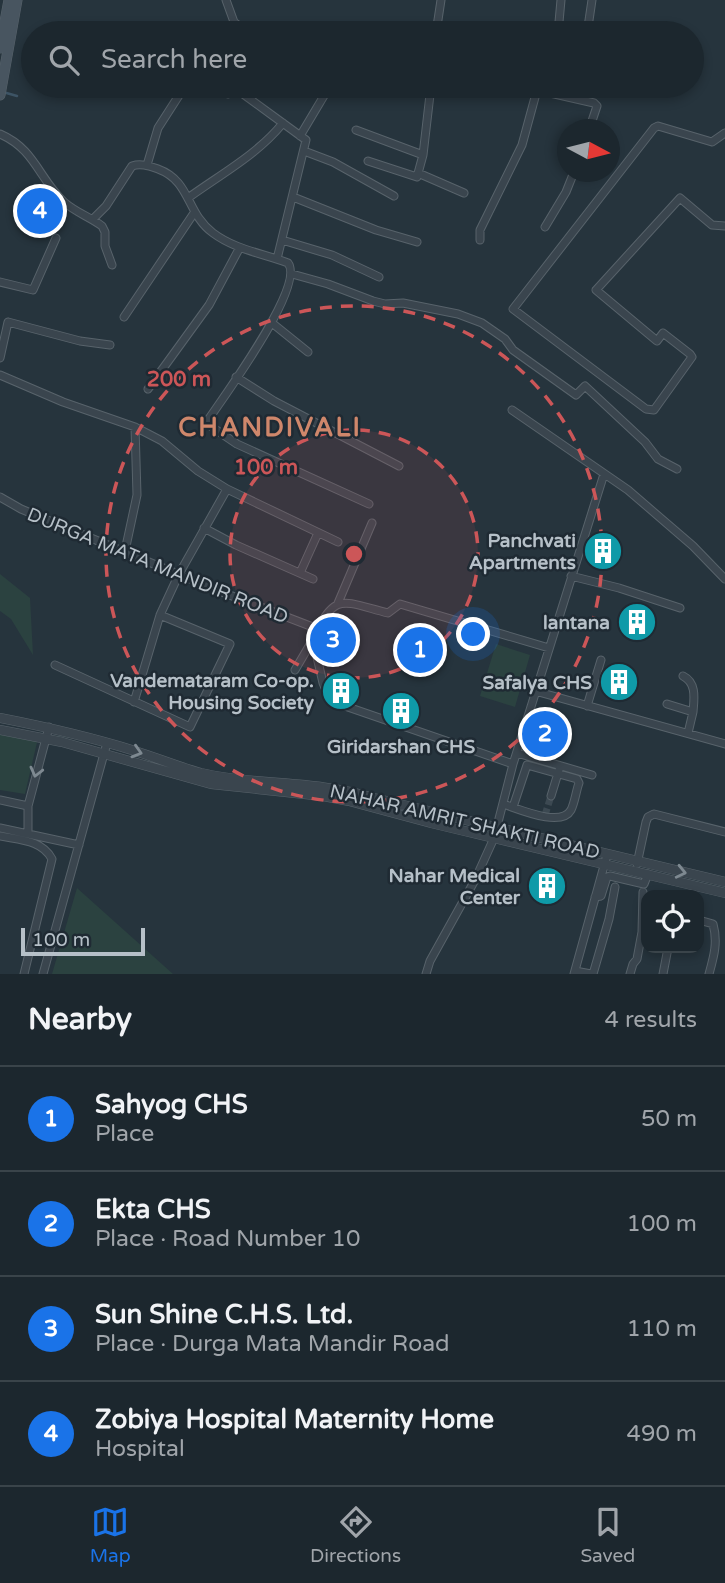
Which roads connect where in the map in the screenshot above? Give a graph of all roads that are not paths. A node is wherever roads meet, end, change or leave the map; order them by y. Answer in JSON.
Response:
{"nodes":[{"id":1,"x":9,"y":0,"type":"edge"},
{"id":2,"x":18,"y":0,"type":"edge"},
{"id":3,"x":226,"y":0,"type":"edge"},
{"id":4,"x":441,"y":0,"type":"edge"},
{"id":5,"x":561,"y":0,"type":"edge"},
{"id":6,"x":592,"y":0,"type":"edge"},
{"id":7,"x":234,"y":21,"type":"edge"},
{"id":8,"x":438,"y":21,"type":"edge"},
{"id":9,"x":559,"y":21,"type":"edge"},
{"id":10,"x":589,"y":21,"type":"edge"},
{"id":11,"x":0,"y":48,"type":"edge"},
{"id":12,"x":1,"y":91,"type":"edge"},
{"id":13,"x":177,"y":98,"type":"edge"},
{"id":14,"x":254,"y":98,"type":"edge"},
{"id":15,"x":323,"y":98,"type":"edge"},
{"id":16,"x":430,"y":98,"type":"edge"},
{"id":17,"x":535,"y":98,"type":"edge"},
{"id":18,"x":572,"y":98,"type":"edge"},
{"id":19,"x":593,"y":119,"type":"edge"},
{"id":20,"x":283,"y":123,"type":"junction"},
{"id":21,"x":356,"y":130,"type":"dead end"},
{"id":22,"x":725,"y":133,"type":"edge"},
{"id":23,"x":0,"y":134,"type":"edge"},
{"id":24,"x":300,"y":136,"type":"junction"},
{"id":25,"x":304,"y":151,"type":"junction"},
{"id":26,"x":423,"y":155,"type":"junction"},
{"id":27,"x":368,"y":161,"type":"dead end"},
{"id":28,"x":147,"y":165,"type":"junction"},
{"id":29,"x":418,"y":173,"type":"junction"},
{"id":30,"x":569,"y":182,"type":"edge"},
{"id":31,"x":464,"y":193,"type":"dead end"},
{"id":32,"x":293,"y":197,"type":"junction"},
{"id":33,"x":394,"y":197,"type":"dead end"},
{"id":34,"x":188,"y":198,"type":"junction"},
{"id":35,"x":194,"y":213,"type":"junction"},
{"id":36,"x":93,"y":219,"type":"junction"},
{"id":37,"x":725,"y":226,"type":"edge"},
{"id":38,"x":545,"y":227,"type":"dead end"},
{"id":39,"x":56,"y":238,"type":"dead end"},
{"id":40,"x":282,"y":240,"type":"junction"},
{"id":41,"x":480,"y":240,"type":"dead end"},
{"id":42,"x":417,"y":242,"type":"dead end"},
{"id":43,"x":239,"y":249,"type":"junction"},
{"id":44,"x":277,"y":259,"type":"junction"},
{"id":45,"x":112,"y":265,"type":"dead end"},
{"id":46,"x":292,"y":274,"type":"junction"},
{"id":47,"x":379,"y":277,"type":"dead end"},
{"id":48,"x":0,"y":282,"type":"edge"},
{"id":49,"x":124,"y":317,"type":"dead end"},
{"id":50,"x":272,"y":323,"type":"junction"},
{"id":51,"x":110,"y":345,"type":"dead end"},
{"id":52,"x":308,"y":352,"type":"dead end"},
{"id":53,"x":0,"y":358,"type":"edge"},
{"id":54,"x":0,"y":375,"type":"edge"},
{"id":55,"x":236,"y":377,"type":"junction"},
{"id":56,"x":148,"y":388,"type":"dead end"},
{"id":57,"x":512,"y":410,"type":"dead end"},
{"id":58,"x":135,"y":427,"type":"junction"},
{"id":59,"x":399,"y":466,"type":"dead end"},
{"id":60,"x":677,"y":469,"type":"dead end"},
{"id":61,"x":604,"y":474,"type":"junction"},
{"id":62,"x":227,"y":489,"type":"junction"},
{"id":63,"x":0,"y":496,"type":"edge"},
{"id":64,"x":369,"y":505,"type":"dead end"},
{"id":65,"x":372,"y":523,"type":"dead end"},
{"id":66,"x":204,"y":528,"type":"junction"},
{"id":67,"x":318,"y":533,"type":"junction"},
{"id":68,"x":338,"y":542,"type":"dead end"},
{"id":69,"x":125,"y":551,"type":"junction"},
{"id":70,"x":300,"y":573,"type":"junction"},
{"id":71,"x":179,"y":574,"type":"junction"},
{"id":72,"x":571,"y":576,"type":"junction"},
{"id":73,"x":313,"y":579,"type":"dead end"},
{"id":74,"x":725,"y":579,"type":"edge"},
{"id":75,"x":338,"y":603,"type":"junction"},
{"id":76,"x":680,"y":608,"type":"dead end"},
{"id":77,"x":160,"y":615,"type":"junction"},
{"id":78,"x":318,"y":629,"type":"junction"},
{"id":79,"x":313,"y":640,"type":"junction"},
{"id":80,"x":549,"y":648,"type":"junction"},
{"id":81,"x":601,"y":660,"type":"dead end"},
{"id":82,"x":55,"y":665,"type":"dead end"},
{"id":83,"x":295,"y":670,"type":"dead end"},
{"id":84,"x":683,"y":676,"type":"dead end"},
{"id":85,"x":536,"y":691,"type":"junction"},
{"id":86,"x":134,"y":702,"type":"junction"},
{"id":87,"x":667,"y":704,"type":"dead end"},
{"id":88,"x":587,"y":706,"type":"junction"},
{"id":89,"x":693,"y":712,"type":"junction"},
{"id":90,"x":0,"y":718,"type":"edge"},
{"id":91,"x":27,"y":723,"type":"junction"},
{"id":92,"x":48,"y":727,"type":"junction"},
{"id":93,"x":0,"y":730,"type":"edge"},
{"id":94,"x":688,"y":733,"type":"junction"},
{"id":95,"x":26,"y":735,"type":"junction"},
{"id":96,"x":46,"y":739,"type":"junction"},
{"id":97,"x":107,"y":743,"type":"junction"},
{"id":98,"x":725,"y":744,"type":"edge"},
{"id":99,"x":517,"y":753,"type":"junction"},
{"id":100,"x":104,"y":755,"type":"junction"},
{"id":101,"x":513,"y":764,"type":"junction"},
{"id":102,"x":559,"y":770,"type":"junction"},
{"id":103,"x":592,"y":775,"type":"dead end"},
{"id":104,"x":324,"y":791,"type":"junction"},
{"id":105,"x":551,"y":796,"type":"tunnel mouth"},
{"id":106,"x":0,"y":800,"type":"edge"},
{"id":107,"x":503,"y":804,"type":"junction"},
{"id":108,"x":28,"y":806,"type":"junction"},
{"id":109,"x":513,"y":807,"type":"junction"},
{"id":110,"x":0,"y":828,"type":"edge"},
{"id":111,"x":725,"y":832,"type":"edge"},
{"id":112,"x":495,"y":833,"type":"junction"},
{"id":113,"x":28,"y":834,"type":"junction"},
{"id":114,"x":0,"y":836,"type":"edge"},
{"id":115,"x":79,"y":845,"type":"junction"},
{"id":116,"x":606,"y":859,"type":"junction"},
{"id":117,"x":636,"y":867,"type":"junction"},
{"id":118,"x":648,"y":874,"type":"junction"},
{"id":119,"x":725,"y":882,"type":"edge"},
{"id":120,"x":615,"y":887,"type":"dead end"},
{"id":121,"x":725,"y":893,"type":"edge"},
{"id":122,"x":595,"y":897,"type":"junction"},
{"id":123,"x":704,"y":921,"type":"edge"},
{"id":124,"x":641,"y":937,"type":"edge"},
{"id":125,"x":667,"y":953,"type":"edge"},
{"id":126,"x":575,"y":972,"type":"edge"},
{"id":127,"x":24,"y":974,"type":"edge"},
{"id":128,"x":43,"y":974,"type":"edge"},
{"id":129,"x":426,"y":974,"type":"edge"},
{"id":130,"x":592,"y":974,"type":"edge"},
{"id":131,"x":630,"y":974,"type":"edge"},
{"id":132,"x":663,"y":974,"type":"edge"},
{"id":133,"x":709,"y":974,"type":"edge"}],
"edges":[{"from":1,"to":11,"type":"main road"},
{"from":2,"to":12,"type":"main road"},
{"from":3,"to":7,"type":"street"},
{"from":4,"to":8,"type":"street"},
{"from":5,"to":9,"type":"street"},
{"from":6,"to":10,"type":"street"},
{"from":13,"to":28,"type":"street"},
{"from":14,"to":20,"type":"street"},
{"from":15,"to":24,"type":"street"},
{"from":16,"to":26,"type":"street"},
{"from":17,"to":41,"type":"street"},
{"from":18,"to":19,"type":"street"},
{"from":20,"to":24,"type":"street"},
{"from":20,"to":34,"type":"street"},
{"from":21,"to":26,"type":"street"},
{"from":22,"to":37,"type":"street"},
{"from":23,"to":36,"type":"street"},
{"from":24,"to":25,"type":"street"},
{"from":25,"to":32,"type":"street"},
{"from":25,"to":33,"type":"street"},
{"from":26,"to":29,"type":"street"},
{"from":27,"to":29,"type":"street"},
{"from":28,"to":34,"type":"street"},
{"from":28,"to":36,"type":"street"},
{"from":29,"to":31,"type":"street"},
{"from":30,"to":38,"type":"street"},
{"from":32,"to":40,"type":"street"},
{"from":32,"to":42,"type":"street"},
{"from":34,"to":35,"type":"street"},
{"from":35,"to":43,"type":"street"},
{"from":35,"to":49,"type":"street"},
{"from":36,"to":45,"type":"street"},
{"from":39,"to":48,"type":"street"},
{"from":40,"to":44,"type":"street"},
{"from":40,"to":47,"type":"street"},
{"from":43,"to":44,"type":"street"},
{"from":43,"to":56,"type":"street"},
{"from":44,"to":46,"type":"street"},
{"from":46,"to":50,"type":"street"},
{"from":46,"to":60,"type":"street"},
{"from":50,"to":52,"type":"street"},
{"from":50,"to":55,"type":"street"},
{"from":51,"to":53,"type":"street"},
{"from":54,"to":58,"type":"street"},
{"from":55,"to":59,"type":"street"},
{"from":55,"to":64,"type":"street"},
{"from":57,"to":61,"type":"street"},
{"from":58,"to":62,"type":"street"},
{"from":58,"to":69,"type":"street"},
{"from":61,"to":72,"type":"street"},
{"from":61,"to":74,"type":"street"},
{"from":62,"to":66,"type":"street"},
{"from":62,"to":67,"type":"street"},
{"from":63,"to":69,"type":"street","name":"DURGA MATA MANDIR ROAD"},
{"from":65,"to":75,"type":"street"},
{"from":66,"to":70,"type":"street"},
{"from":66,"to":71,"type":"street"},
{"from":67,"to":68,"type":"street"},
{"from":67,"to":70,"type":"street"},
{"from":69,"to":71,"type":"street","name":"DURGA MATA MANDIR ROAD"},
{"from":70,"to":73,"type":"street"},
{"from":71,"to":77,"type":"street"},
{"from":71,"to":78,"type":"street","name":"DURGA MATA MANDIR ROAD"},
{"from":72,"to":76,"type":"street"},
{"from":72,"to":80,"type":"street"},
{"from":75,"to":78,"type":"street"},
{"from":75,"to":80,"type":"street"},
{"from":77,"to":86,"type":"street"},
{"from":77,"to":86,"type":"street"},
{"from":78,"to":79,"type":"street"},
{"from":79,"to":83,"type":"street"},
{"from":79,"to":101,"type":"street"},
{"from":80,"to":85,"type":"street"},
{"from":81,"to":88,"type":"street"},
{"from":82,"to":86,"type":"street"},
{"from":84,"to":89,"type":"street"},
{"from":85,"to":88,"type":"street"},
{"from":85,"to":99,"type":"street"},
{"from":87,"to":89,"type":"street"},
{"from":88,"to":94,"type":"street"},
{"from":89,"to":94,"type":"street"},
{"from":90,"to":91,"type":"street","name":"NAHAR AMRIT SHAKTI ROAD"},
{"from":91,"to":92,"type":"street","name":"NAHAR AMRIT SHAKTI ROAD"},
{"from":91,"to":95,"type":"street"},
{"from":92,"to":96,"type":"street"},
{"from":92,"to":97,"type":"street","name":"NAHAR AMRIT SHAKTI ROAD"},
{"from":93,"to":95,"type":"street","name":"NAHAR AMRIT SHAKTI ROAD"},
{"from":94,"to":98,"type":"street"},
{"from":95,"to":96,"type":"street","name":"NAHAR AMRIT SHAKTI ROAD"},
{"from":96,"to":100,"type":"street","name":"NAHAR AMRIT SHAKTI ROAD"},
{"from":96,"to":108,"type":"street","one_way":true},
{"from":97,"to":100,"type":"street"},
{"from":97,"to":104,"type":"street","name":"NAHAR AMRIT SHAKTI ROAD","one_way":true},
{"from":99,"to":101,"type":"street"},
{"from":99,"to":102,"type":"street"},
{"from":100,"to":104,"type":"street","name":"NAHAR AMRIT SHAKTI ROAD"},
{"from":100,"to":115,"type":"street"},
{"from":101,"to":107,"type":"street"},
{"from":102,"to":103,"type":"street"},
{"from":102,"to":105,"type":"street"},
{"from":102,"to":109,"type":"street"},
{"from":102,"to":109,"type":"street"},
{"from":104,"to":112,"type":"street","name":"NAHAR AMRIT SHAKTI ROAD"},
{"from":106,"to":108,"type":"street"},
{"from":107,"to":109,"type":"street"},
{"from":107,"to":112,"type":"street"},
{"from":108,"to":113,"type":"street"},
{"from":110,"to":113,"type":"street"},
{"from":111,"to":117,"type":"street"},
{"from":112,"to":116,"type":"street","name":"NAHAR AMRIT SHAKTI ROAD"},
{"from":112,"to":129,"type":"street"},
{"from":113,"to":115,"type":"street"},
{"from":114,"to":127,"type":"street"},
{"from":115,"to":128,"type":"street"},
{"from":116,"to":117,"type":"street","name":"NAHAR AMRIT SHAKTI ROAD"},
{"from":116,"to":122,"type":"street"},
{"from":117,"to":118,"type":"street","name":"NAHAR AMRIT SHAKTI ROAD"},
{"from":117,"to":119,"type":"street","name":"NAHAR AMRIT SHAKTI ROAD","one_way":true},
{"from":118,"to":121,"type":"street","name":"NAHAR AMRIT SHAKTI ROAD"},
{"from":118,"to":122,"type":"street"},
{"from":120,"to":130,"type":"street"},
{"from":122,"to":126,"type":"street"},
{"from":123,"to":133,"type":"street"},
{"from":124,"to":131,"type":"street"},
{"from":125,"to":132,"type":"street"},
{"from":126,"to":130,"type":"street"}]}
